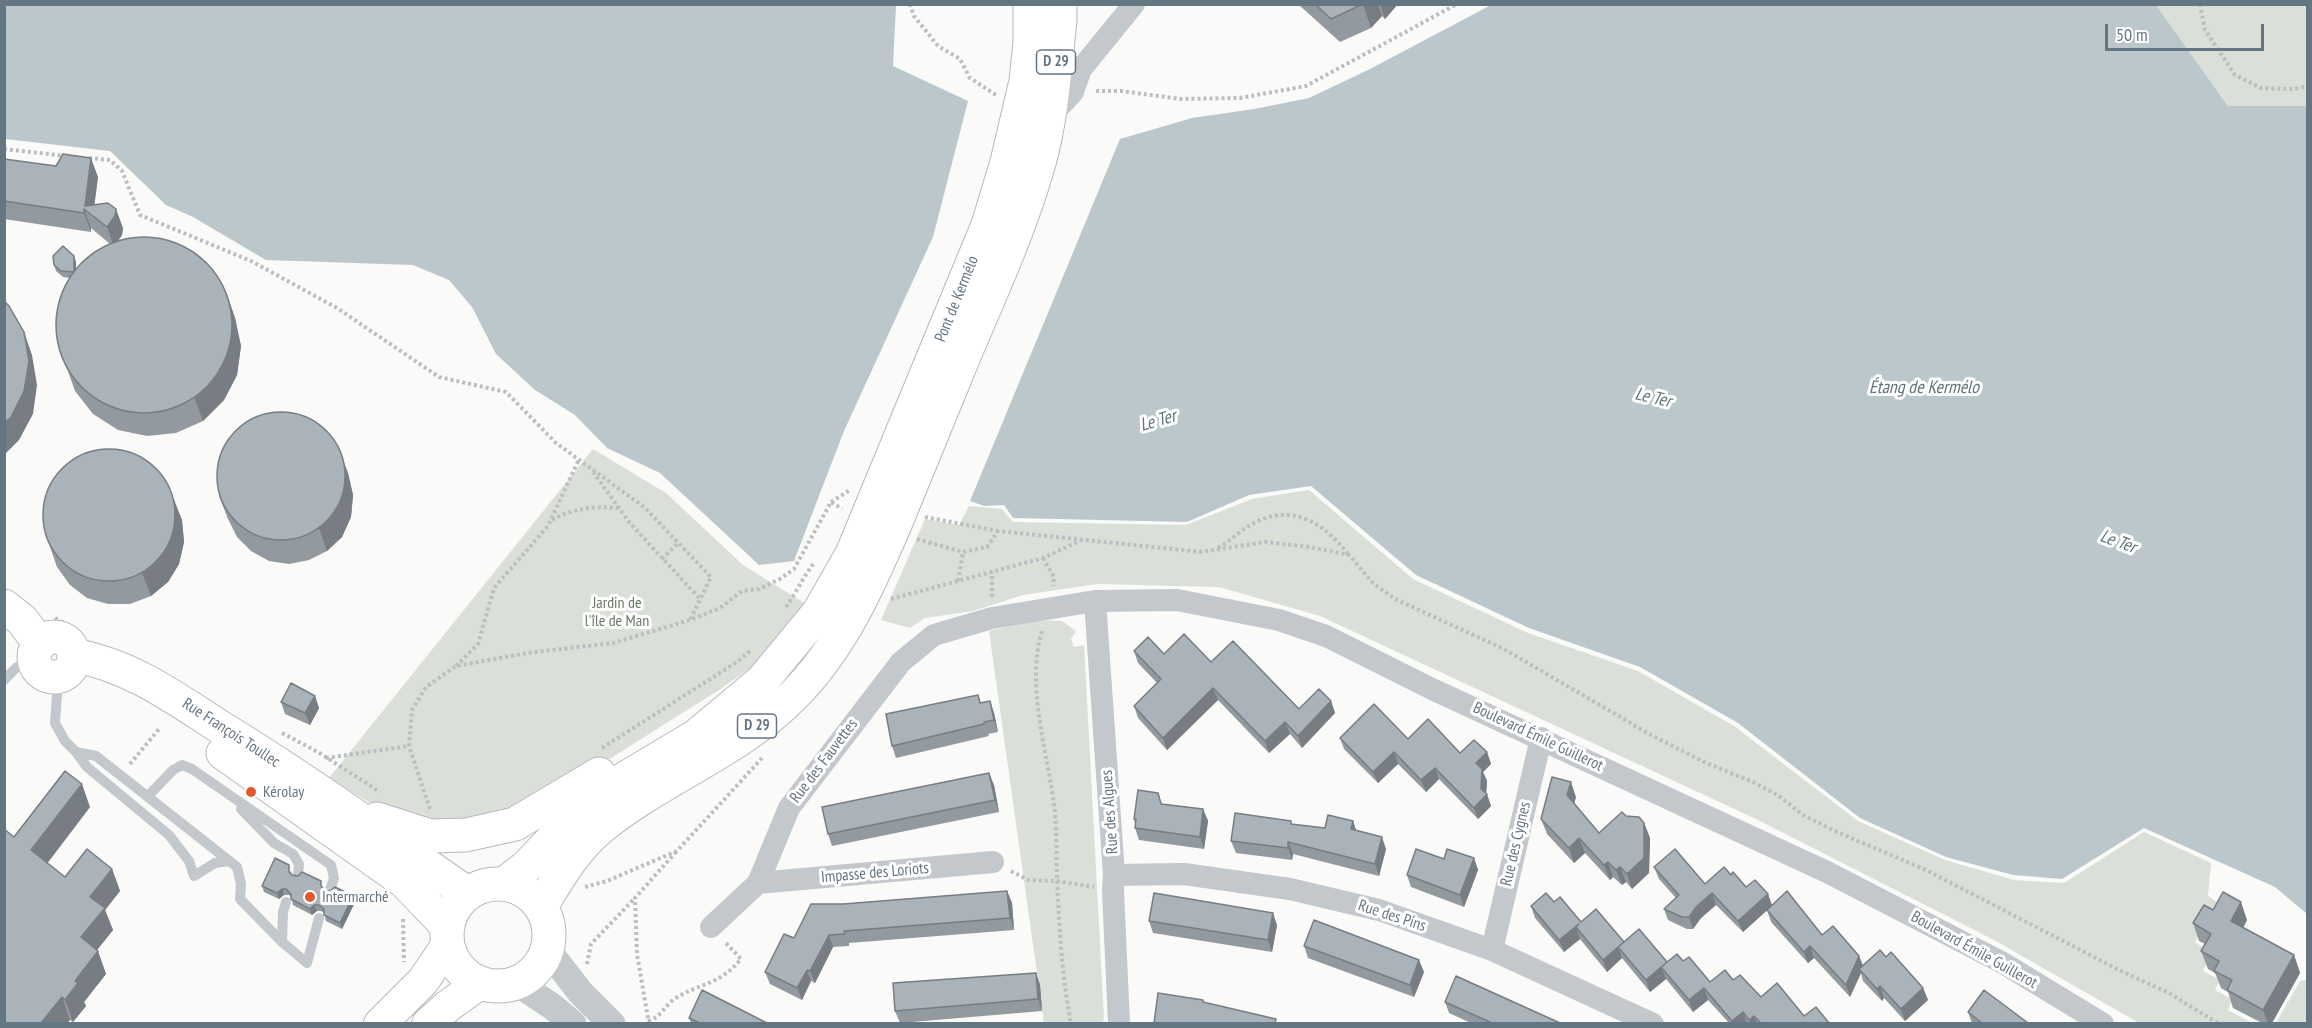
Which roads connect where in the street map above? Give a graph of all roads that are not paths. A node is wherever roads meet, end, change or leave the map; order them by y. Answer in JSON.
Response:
{"nodes":[{"id":1,"x":1030,"y":4,"type":"edge"},
{"id":2,"x":1060,"y":4,"type":"edge"},
{"id":3,"x":1134,"y":4,"type":"edge"},
{"id":4,"x":1024,"y":109,"type":"junction"},
{"id":5,"x":892,"y":494,"type":"junction"},
{"id":6,"x":1095,"y":601,"type":"junction"},
{"id":7,"x":4,"y":606,"type":"edge"},
{"id":8,"x":934,"y":635,"type":"joint"},
{"id":9,"x":58,"y":656,"type":"junction"},
{"id":10,"x":4,"y":680,"type":"edge"},
{"id":11,"x":762,"y":681,"type":"junction"},
{"id":12,"x":1541,"y":738,"type":"junction"},
{"id":13,"x":76,"y":752,"type":"junction"},
{"id":14,"x":148,"y":796,"type":"junction"},
{"id":15,"x":231,"y":798,"type":"junction"},
{"id":16,"x":345,"y":808,"type":"junction"},
{"id":17,"x":229,"y":861,"type":"junction"},
{"id":18,"x":993,"y":862,"type":"road end"},
{"id":19,"x":298,"y":875,"type":"edge"},
{"id":20,"x":1113,"y":882,"type":"junction"},
{"id":21,"x":504,"y":884,"type":"junction"},
{"id":22,"x":758,"y":884,"type":"junction"},
{"id":23,"x":330,"y":890,"type":"edge"},
{"id":24,"x":467,"y":893,"type":"junction"},
{"id":25,"x":286,"y":902,"type":"dead end"},
{"id":26,"x":541,"y":906,"type":"junction"},
{"id":27,"x":319,"y":918,"type":"dead end"},
{"id":28,"x":711,"y":927,"type":"road end"},
{"id":29,"x":448,"y":936,"type":"junction"},
{"id":30,"x":282,"y":942,"type":"junction"},
{"id":31,"x":547,"y":949,"type":"junction"},
{"id":32,"x":1492,"y":950,"type":"junction"},
{"id":33,"x":480,"y":983,"type":"junction"},
{"id":34,"x":517,"y":983,"type":"junction"},
{"id":35,"x":380,"y":1023,"type":"edge"},
{"id":36,"x":428,"y":1023,"type":"edge"},
{"id":37,"x":573,"y":1023,"type":"edge"},
{"id":38,"x":612,"y":1023,"type":"edge"},
{"id":39,"x":1119,"y":1023,"type":"edge"},
{"id":40,"x":1653,"y":1023,"type":"edge"},
{"id":41,"x":2103,"y":1023,"type":"edge"}],
"edges":[{"from":1,"to":4,"type":"main road","number":"D 29"},
{"from":2,"to":4,"type":"main road","number":"D 29"},
{"from":3,"to":4,"type":"street"},
{"from":4,"to":5,"type":"main road","name":"Pont de Kermélo","number":"D 29"},
{"from":5,"to":11,"type":"main road","number":"D 29"},
{"from":5,"to":26,"type":"main road","number":"D 29"},
{"from":6,"to":8,"type":"street","name":"Boulevard Émile Guillerot"},
{"from":6,"to":12,"type":"street","name":"Boulevard Émile Guillerot"},
{"from":6,"to":20,"type":"street","name":"Rue des Algues"},
{"from":7,"to":9,"type":"main road","name":"Rue François Toullec"},
{"from":8,"to":22,"type":"street","name":"Rue des Fauvettes"},
{"from":9,"to":10,"type":"lane"},
{"from":9,"to":13,"type":"lane"},
{"from":9,"to":16,"type":"main road","name":"Rue François Toullec"},
{"from":9,"to":29,"type":"main road","name":"Rue François Toullec"},
{"from":11,"to":16,"type":"main road"},
{"from":11,"to":21,"type":"main road","number":"D 29"},
{"from":12,"to":32,"type":"street","name":"Rue des Cygnes"},
{"from":12,"to":41,"type":"street","name":"Boulevard Émile Guillerot"},
{"from":13,"to":14,"type":"lane"},
{"from":13,"to":17,"type":"lane"},
{"from":14,"to":15,"type":"lane"},
{"from":14,"to":17,"type":"lane"},
{"from":15,"to":19,"type":"lane"},
{"from":15,"to":23,"type":"lane"},
{"from":16,"to":24,"type":"main road","name":"Rue François Toullec"},
{"from":17,"to":30,"type":"lane"},
{"from":18,"to":22,"type":"street","name":"Impasse des Loriots"},
{"from":20,"to":32,"type":"street","name":"Rue des Pins"},
{"from":20,"to":39,"type":"street","name":"Rue des Algues"},
{"from":21,"to":24,"type":"main road"},
{"from":21,"to":26,"type":"main road"},
{"from":22,"to":28,"type":"street","name":"Rue des Fauvettes"},
{"from":24,"to":29,"type":"main road"},
{"from":25,"to":30,"type":"lane"},
{"from":26,"to":31,"type":"main road"},
{"from":27,"to":30,"type":"lane"},
{"from":29,"to":33,"type":"main road"},
{"from":29,"to":35,"type":"main road"},
{"from":31,"to":34,"type":"main road"},
{"from":31,"to":38,"type":"street"},
{"from":32,"to":40,"type":"street","name":"Rue des Pins"},
{"from":33,"to":34,"type":"main road"},
{"from":33,"to":36,"type":"main road"},
{"from":34,"to":37,"type":"street"}]}
